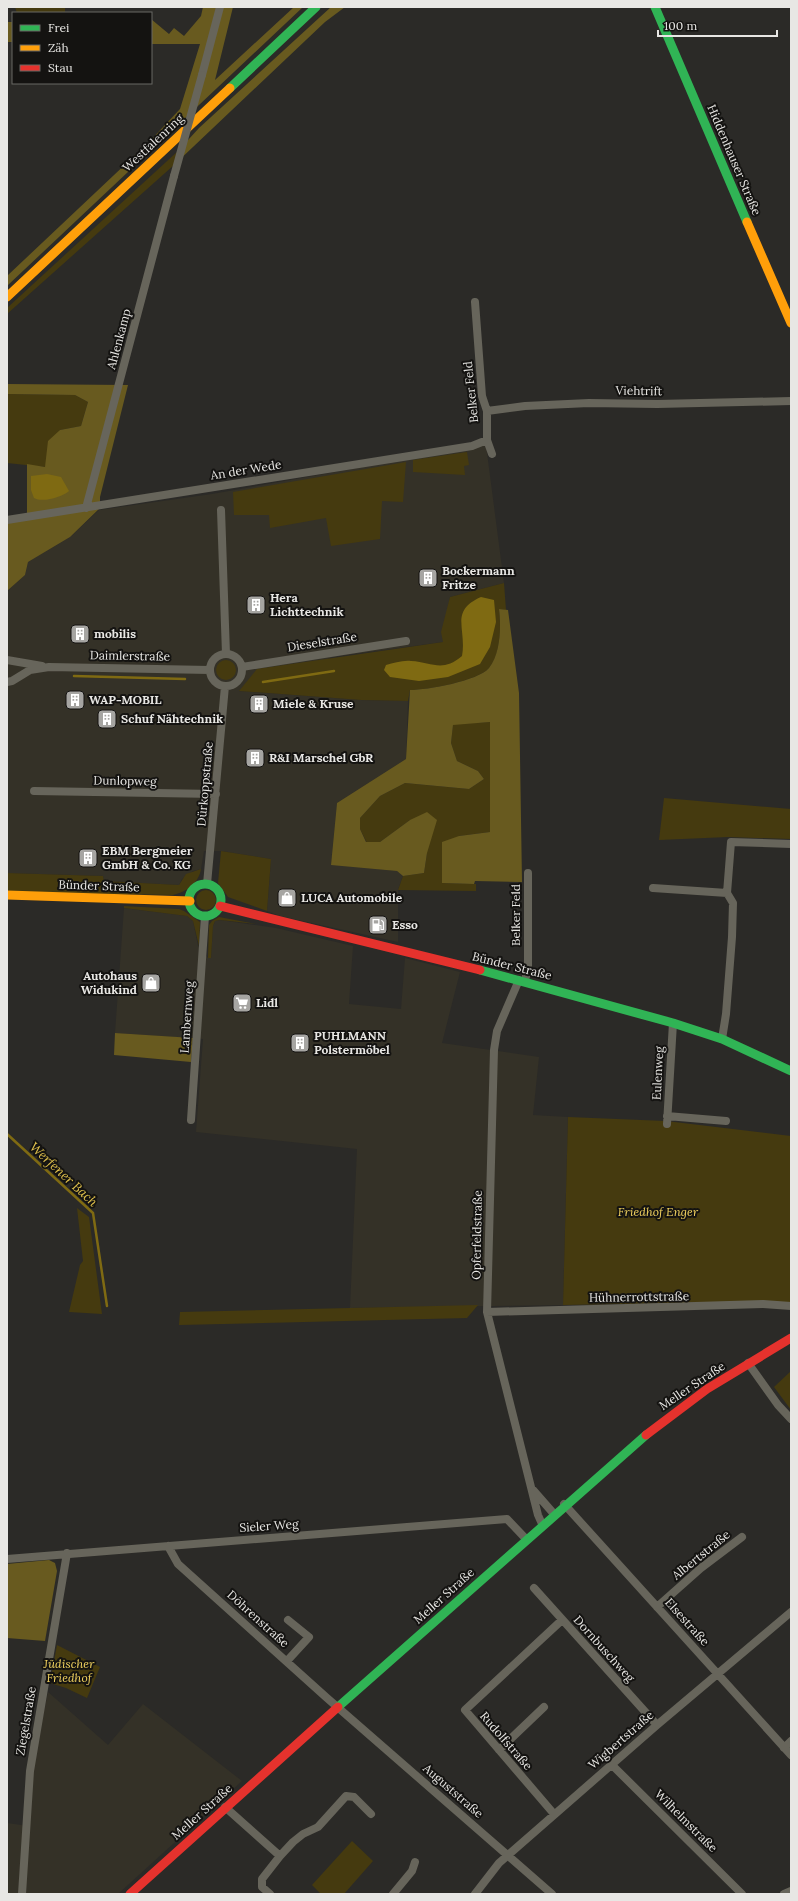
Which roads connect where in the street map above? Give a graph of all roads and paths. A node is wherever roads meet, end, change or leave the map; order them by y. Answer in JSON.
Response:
{"nodes":[{"id":1,"x":220,"y":7,"type":"edge"},
{"id":2,"x":316,"y":7,"type":"edge"},
{"id":3,"x":656,"y":7,"type":"edge"},
{"id":4,"x":7,"y":297,"type":"edge"},
{"id":5,"x":475,"y":302,"type":"dead end"},
{"id":6,"x":791,"y":323,"type":"edge"},
{"id":7,"x":791,"y":401,"type":"edge"},
{"id":8,"x":487,"y":411,"type":"junction"},
{"id":9,"x":488,"y":440,"type":"junction"},
{"id":10,"x":492,"y":454,"type":"dead end"},
{"id":11,"x":86,"y":508,"type":"junction"},
{"id":12,"x":221,"y":510,"type":"dead end"},
{"id":13,"x":7,"y":520,"type":"edge"},
{"id":14,"x":406,"y":641,"type":"dead end"},
{"id":15,"x":226,"y":654,"type":"junction"},
{"id":16,"x":7,"y":660,"type":"edge"},
{"id":17,"x":49,"y":667,"type":"junction"},
{"id":18,"x":242,"y":667,"type":"junction"},
{"id":19,"x":210,"y":670,"type":"junction"},
{"id":20,"x":7,"y":682,"type":"edge"},
{"id":21,"x":225,"y":686,"type":"junction"},
{"id":22,"x":34,"y":791,"type":"dead end"},
{"id":23,"x":216,"y":794,"type":"junction"},
{"id":24,"x":791,"y":844,"type":"edge"},
{"id":25,"x":528,"y":873,"type":"dead end"},
{"id":26,"x":207,"y":884,"type":"junction"},
{"id":27,"x":653,"y":888,"type":"dead end"},
{"id":28,"x":727,"y":893,"type":"junction"},
{"id":29,"x":7,"y":895,"type":"edge"},
{"id":30,"x":190,"y":901,"type":"junction"},
{"id":31,"x":220,"y":906,"type":"junction"},
{"id":32,"x":205,"y":916,"type":"junction"},
{"id":33,"x":522,"y":981,"type":"junction"},
{"id":34,"x":673,"y":1023,"type":"junction"},
{"id":35,"x":722,"y":1039,"type":"junction"},
{"id":36,"x":791,"y":1071,"type":"edge"},
{"id":37,"x":191,"y":1120,"type":"dead end"},
{"id":38,"x":726,"y":1121,"type":"dead end"},
{"id":39,"x":791,"y":1306,"type":"edge"},
{"id":40,"x":487,"y":1312,"type":"junction"},
{"id":41,"x":791,"y":1338,"type":"edge"},
{"id":42,"x":748,"y":1363,"type":"junction"},
{"id":43,"x":791,"y":1420,"type":"edge"},
{"id":44,"x":532,"y":1489,"type":"junction"},
{"id":45,"x":564,"y":1504,"type":"junction"},
{"id":46,"x":554,"y":1514,"type":"junction"},
{"id":47,"x":542,"y":1524,"type":"junction"},
{"id":48,"x":742,"y":1537,"type":"dead end"},
{"id":49,"x":526,"y":1538,"type":"junction"},
{"id":50,"x":168,"y":1546,"type":"junction"},
{"id":51,"x":68,"y":1553,"type":"junction"},
{"id":52,"x":7,"y":1559,"type":"edge"},
{"id":53,"x":534,"y":1588,"type":"dead end"},
{"id":54,"x":657,"y":1607,"type":"junction"},
{"id":55,"x":791,"y":1612,"type":"edge"},
{"id":56,"x":288,"y":1620,"type":"dead end"},
{"id":57,"x":562,"y":1620,"type":"junction"},
{"id":58,"x":287,"y":1661,"type":"junction"},
{"id":59,"x":718,"y":1674,"type":"junction"},
{"id":60,"x":338,"y":1706,"type":"junction"},
{"id":61,"x":544,"y":1707,"type":"dead end"},
{"id":62,"x":657,"y":1725,"type":"junction"},
{"id":63,"x":791,"y":1741,"type":"edge"},
{"id":64,"x":784,"y":1748,"type":"junction"},
{"id":65,"x":499,"y":1750,"type":"junction"},
{"id":66,"x":791,"y":1756,"type":"edge"},
{"id":67,"x":612,"y":1765,"type":"junction"},
{"id":68,"x":225,"y":1807,"type":"junction"},
{"id":69,"x":371,"y":1814,"type":"dead end"},
{"id":70,"x":554,"y":1814,"type":"junction"},
{"id":71,"x":508,"y":1855,"type":"junction"},
{"id":72,"x":280,"y":1856,"type":"junction"},
{"id":73,"x":415,"y":1862,"type":"dead end"},
{"id":74,"x":791,"y":1891,"type":"edge"},
{"id":75,"x":22,"y":1894,"type":"edge"},
{"id":76,"x":130,"y":1894,"type":"edge"},
{"id":77,"x":270,"y":1894,"type":"edge"},
{"id":78,"x":393,"y":1894,"type":"edge"},
{"id":79,"x":475,"y":1894,"type":"edge"},
{"id":80,"x":552,"y":1894,"type":"edge"},
{"id":81,"x":742,"y":1894,"type":"edge"},
{"id":82,"x":784,"y":1894,"type":"edge"}],
"edges":[{"from":1,"to":11,"type":"street","name":"Ahlenkamp","bridge":true},
{"from":2,"to":4,"type":"main road","name":"Westfalenring"},
{"from":3,"to":6,"type":"main road","name":"Hiddenhauser Straße"},
{"from":5,"to":8,"type":"street","name":"Belker Feld"},
{"from":7,"to":8,"type":"street","name":"Viehtrift"},
{"from":8,"to":9,"type":"street","name":"Belker Feld"},
{"from":9,"to":10,"type":"street","name":"Belker Feld"},
{"from":9,"to":11,"type":"street","name":"An der Wede"},
{"from":11,"to":13,"type":"street","name":"An der Wede"},
{"from":12,"to":15,"type":"street"},
{"from":14,"to":18,"type":"street","name":"Dieselstraße"},
{"from":15,"to":18,"type":"street"},
{"from":15,"to":19,"type":"street"},
{"from":16,"to":17,"type":"street","name":"Daimlerstraße"},
{"from":17,"to":19,"type":"street","name":"Daimlerstraße"},
{"from":17,"to":20,"type":"street","name":"Daimlerstraße"},
{"from":18,"to":21,"type":"street"},
{"from":19,"to":21,"type":"street"},
{"from":21,"to":23,"type":"street","name":"Dürkoppstraße"},
{"from":22,"to":23,"type":"street","name":"Dunlopweg"},
{"from":23,"to":26,"type":"street","name":"Dürkoppstraße"},
{"from":24,"to":28,"type":"street"},
{"from":25,"to":33,"type":"street","name":"Belker Feld"},
{"from":26,"to":30,"type":"main road"},
{"from":26,"to":31,"type":"main road"},
{"from":27,"to":28,"type":"street"},
{"from":28,"to":35,"type":"street"},
{"from":29,"to":30,"type":"main road","name":"Bünder Straße"},
{"from":30,"to":32,"type":"main road"},
{"from":31,"to":32,"type":"main road"},
{"from":31,"to":33,"type":"main road","name":"Bünder Straße"},
{"from":32,"to":37,"type":"street","name":"Lambernweg"},
{"from":33,"to":34,"type":"main road","name":"Bünder Straße"},
{"from":33,"to":40,"type":"street","name":"Opferfeldstraße"},
{"from":34,"to":35,"type":"main road","name":"Bünder Straße"},
{"from":34,"to":38,"type":"street","name":"Eulenweg"},
{"from":35,"to":36,"type":"main road","name":"Bünder Straße"},
{"from":39,"to":40,"type":"street","name":"Hühnerrottstraße"},
{"from":40,"to":44,"type":"street","name":"Opferfeldstraße"},
{"from":41,"to":42,"type":"main road","name":"Meller Straße"},
{"from":42,"to":43,"type":"street"},
{"from":42,"to":45,"type":"main road","name":"Meller Straße"},
{"from":44,"to":46,"type":"street","name":"Opferfeldstraße"},
{"from":44,"to":47,"type":"street","name":"Opferfeldstraße"},
{"from":45,"to":46,"type":"main road","name":"Meller Straße"},
{"from":45,"to":54,"type":"street","name":"Elsestraße"},
{"from":46,"to":47,"type":"main road","name":"Meller Straße"},
{"from":47,"to":49,"type":"main road","name":"Meller Straße"},
{"from":48,"to":54,"type":"street","name":"Albertstraße"},
{"from":49,"to":50,"type":"street","name":"Sieler Weg"},
{"from":49,"to":60,"type":"main road","name":"Meller Straße"},
{"from":50,"to":51,"type":"street","name":"Sieler Weg"},
{"from":50,"to":58,"type":"street","name":"Döhrenstraße"},
{"from":51,"to":52,"type":"street","name":"Sieler Weg"},
{"from":51,"to":75,"type":"street","name":"Ziegelstraße"},
{"from":53,"to":57,"type":"street","name":"Dornbuschweg"},
{"from":54,"to":59,"type":"street","name":"Elsestraße"},
{"from":55,"to":59,"type":"street","name":"Wigbertstraße"},
{"from":56,"to":58,"type":"street"},
{"from":57,"to":62,"type":"street","name":"Dornbuschweg"},
{"from":57,"to":65,"type":"street","name":"Rudolfstraße"},
{"from":58,"to":60,"type":"street","name":"Döhrenstraße"},
{"from":59,"to":62,"type":"street","name":"Wigbertstraße"},
{"from":59,"to":64,"type":"street","name":"Elsestraße"},
{"from":60,"to":68,"type":"main road","name":"Meller Straße"},
{"from":60,"to":71,"type":"street","name":"Auguststraße"},
{"from":61,"to":65,"type":"street"},
{"from":62,"to":67,"type":"street","name":"Wigbertstraße"},
{"from":63,"to":64,"type":"street"},
{"from":64,"to":66,"type":"street","name":"Elsestraße"},
{"from":65,"to":70,"type":"street","name":"Rudolfstraße"},
{"from":67,"to":70,"type":"street","name":"Wigbertstraße"},
{"from":67,"to":81,"type":"street","name":"Wilhelmstraße"},
{"from":68,"to":72,"type":"street"},
{"from":68,"to":76,"type":"main road","name":"Meller Straße"},
{"from":69,"to":72,"type":"street"},
{"from":70,"to":71,"type":"street","name":"Wigbertstraße"},
{"from":71,"to":79,"type":"street","name":"Wigbertstraße"},
{"from":71,"to":80,"type":"street","name":"Auguststraße"},
{"from":72,"to":77,"type":"street"},
{"from":73,"to":78,"type":"street"},
{"from":74,"to":82,"type":"street"}]}
